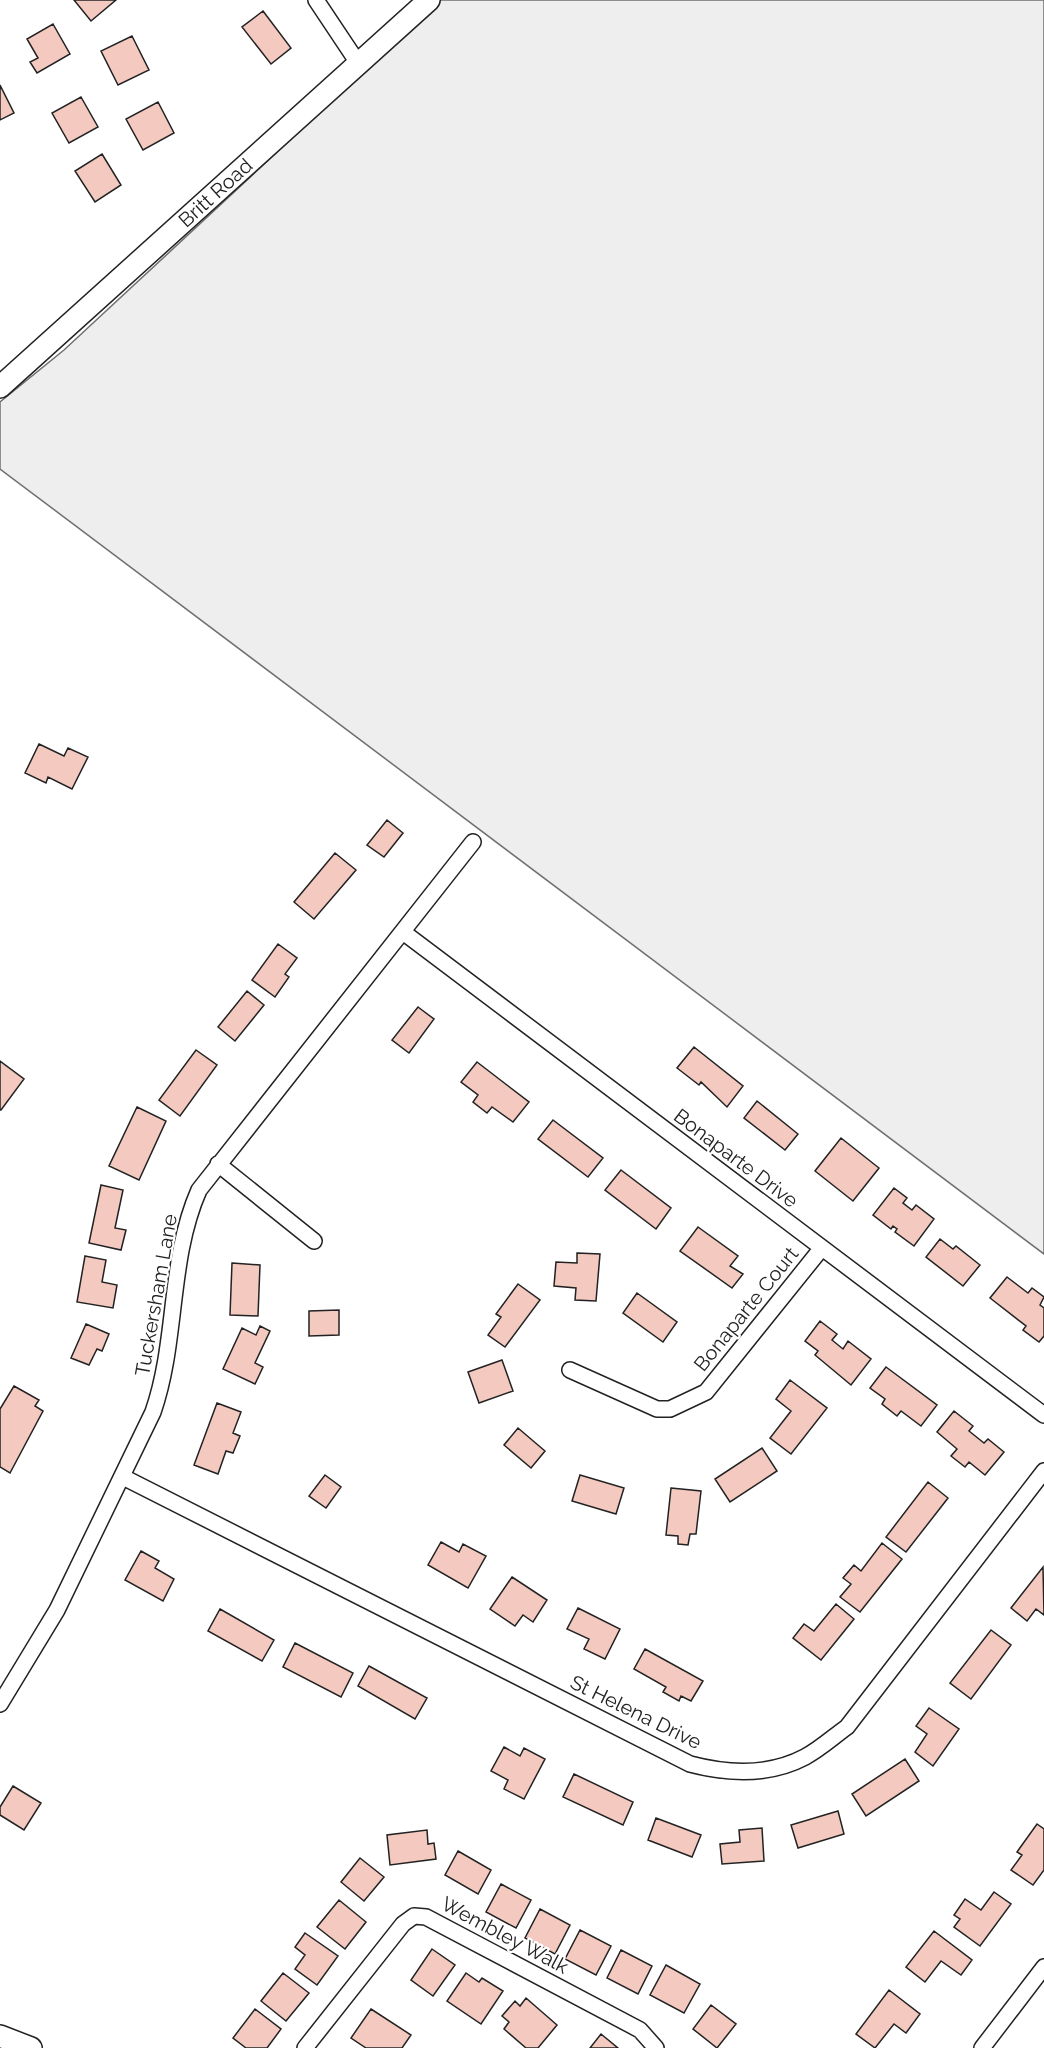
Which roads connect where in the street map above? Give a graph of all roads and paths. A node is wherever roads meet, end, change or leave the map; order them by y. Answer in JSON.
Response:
{"nodes":[{"id":1,"x":316,"y":0,"type":"edge"},
{"id":2,"x":429,"y":0,"type":"edge"},
{"id":3,"x":358,"y":63,"type":"junction"},
{"id":4,"x":0,"y":387,"type":"edge"},
{"id":5,"x":473,"y":842,"type":"dead end"},
{"id":6,"x":403,"y":932,"type":"junction"},
{"id":7,"x":218,"y":1164,"type":"junction"},
{"id":8,"x":314,"y":1241,"type":"dead end"},
{"id":9,"x":821,"y":1249,"type":"junction"},
{"id":10,"x":570,"y":1370,"type":"dead end"},
{"id":11,"x":1044,"y":1414,"type":"edge"},
{"id":12,"x":1044,"y":1471,"type":"edge"},
{"id":13,"x":123,"y":1477,"type":"junction"},
{"id":14,"x":0,"y":1704,"type":"edge"},
{"id":15,"x":1044,"y":1967,"type":"edge"},
{"id":16,"x":0,"y":2036,"type":"edge"},
{"id":17,"x":308,"y":2047,"type":"edge"},
{"id":18,"x":31,"y":2048,"type":"edge"},
{"id":19,"x":656,"y":2048,"type":"edge"},
{"id":20,"x":982,"y":2048,"type":"edge"}],
"edges":[{"from":1,"to":3,"type":"street"},
{"from":2,"to":3,"type":"street","name":"Britt Road"},
{"from":3,"to":4,"type":"street","name":"Britt Road"},
{"from":5,"to":6,"type":"street","name":"Tuckersham Lane"},
{"from":6,"to":7,"type":"street","name":"Tuckersham Lane"},
{"from":6,"to":9,"type":"street","name":"Bonaparte Drive"},
{"from":7,"to":8,"type":"street"},
{"from":7,"to":13,"type":"street","name":"Tuckersham Lane"},
{"from":9,"to":10,"type":"street","name":"Bonaparte Court"},
{"from":9,"to":11,"type":"street","name":"Bonaparte Drive"},
{"from":12,"to":13,"type":"street","name":"St Helena Drive"},
{"from":13,"to":14,"type":"street","name":"Tuckersham Lane"},
{"from":15,"to":20,"type":"street"},
{"from":16,"to":18,"type":"street"},
{"from":17,"to":19,"type":"street","name":"Wembley Walk"}]}
